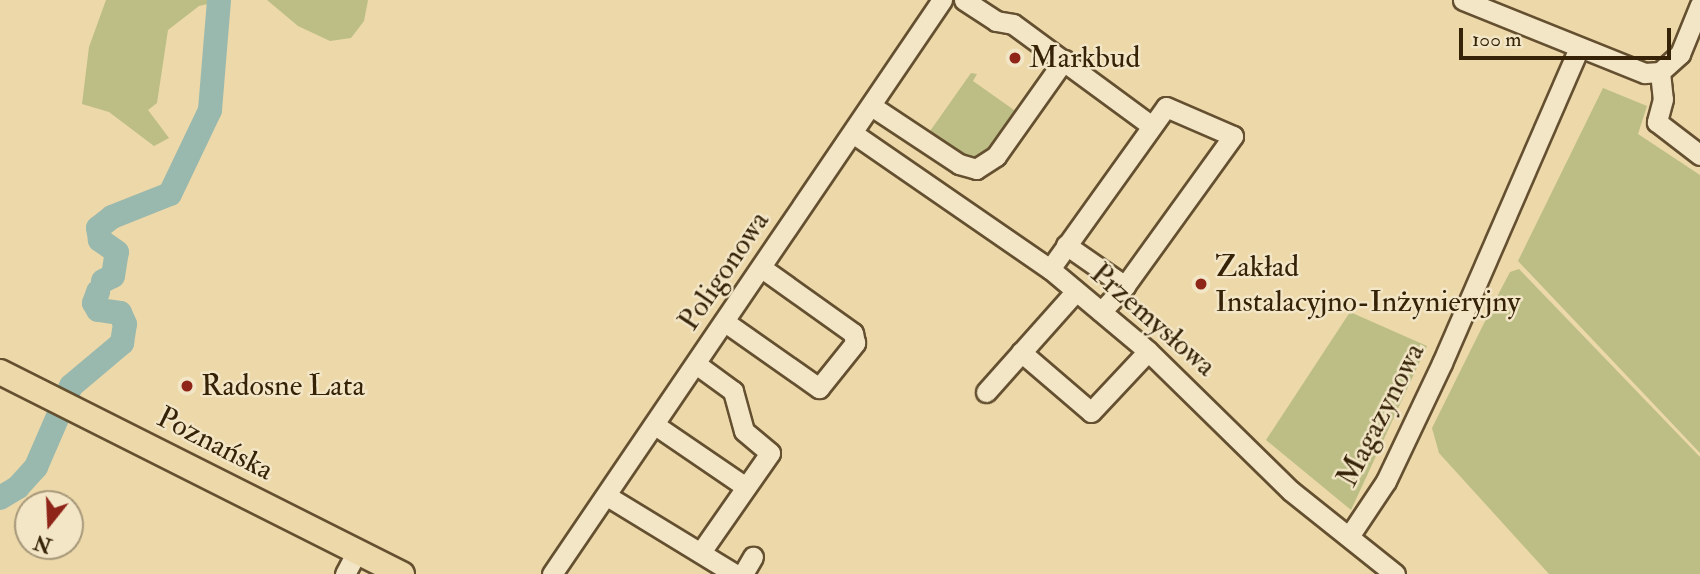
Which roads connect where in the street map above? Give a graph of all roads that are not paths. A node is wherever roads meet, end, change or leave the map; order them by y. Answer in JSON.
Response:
{"nodes":[{"id":1,"x":942,"y":0,"type":"edge"},
{"id":2,"x":964,"y":0,"type":"edge"},
{"id":3,"x":1463,"y":0,"type":"edge"},
{"id":4,"x":1700,"y":5,"type":"edge"},
{"id":5,"x":1578,"y":50,"type":"junction"},
{"id":6,"x":1064,"y":60,"type":"junction"},
{"id":7,"x":1660,"y":72,"type":"junction"},
{"id":8,"x":873,"y":107,"type":"junction"},
{"id":9,"x":1152,"y":126,"type":"junction"},
{"id":10,"x":853,"y":134,"type":"junction"},
{"id":11,"x":1700,"y":155,"type":"edge"},
{"id":12,"x":1066,"y":245,"type":"junction"},
{"id":13,"x":762,"y":268,"type":"junction"},
{"id":14,"x":1050,"y":269,"type":"junction"},
{"id":15,"x":1125,"y":286,"type":"junction"},
{"id":16,"x":1076,"y":291,"type":"junction"},
{"id":17,"x":1101,"y":312,"type":"junction"},
{"id":18,"x":725,"y":322,"type":"junction"},
{"id":19,"x":1148,"y":351,"type":"junction"},
{"id":20,"x":1021,"y":352,"type":"junction"},
{"id":21,"x":696,"y":364,"type":"junction"},
{"id":22,"x":0,"y":372,"type":"edge"},
{"id":23,"x":986,"y":392,"type":"dead end"},
{"id":24,"x":655,"y":425,"type":"junction"},
{"id":25,"x":746,"y":487,"type":"junction"},
{"id":26,"x":607,"y":496,"type":"junction"},
{"id":27,"x":1350,"y":535,"type":"junction"},
{"id":28,"x":357,"y":551,"type":"junction"},
{"id":29,"x":701,"y":552,"type":"junction"},
{"id":30,"x":345,"y":574,"type":"edge"},
{"id":31,"x":402,"y":574,"type":"edge"},
{"id":32,"x":552,"y":574,"type":"edge"},
{"id":33,"x":736,"y":574,"type":"edge"},
{"id":34,"x":1395,"y":574,"type":"edge"}],
"edges":[{"from":1,"to":8,"type":"street","name":"Poligonowa"},
{"from":2,"to":6,"type":"street"},
{"from":3,"to":5,"type":"street"},
{"from":4,"to":7,"type":"street"},
{"from":5,"to":7,"type":"street"},
{"from":5,"to":27,"type":"street","name":"Magazynowa"},
{"from":6,"to":8,"type":"street"},
{"from":6,"to":9,"type":"street"},
{"from":7,"to":11,"type":"street"},
{"from":8,"to":10,"type":"street","name":"Poligonowa"},
{"from":9,"to":12,"type":"street"},
{"from":9,"to":15,"type":"street"},
{"from":10,"to":13,"type":"street","name":"Poligonowa"},
{"from":10,"to":14,"type":"street","name":"Przemysłowa"},
{"from":12,"to":14,"type":"street"},
{"from":12,"to":15,"type":"street"},
{"from":13,"to":18,"type":"street","name":"Poligonowa"},
{"from":13,"to":18,"type":"street"},
{"from":14,"to":16,"type":"street","name":"Przemysłowa"},
{"from":15,"to":17,"type":"street"},
{"from":16,"to":17,"type":"street","name":"Przemysłowa"},
{"from":16,"to":20,"type":"street"},
{"from":17,"to":19,"type":"street","name":"Przemysłowa"},
{"from":18,"to":21,"type":"street","name":"Poligonowa"},
{"from":19,"to":20,"type":"street"},
{"from":19,"to":27,"type":"street","name":"Przemysłowa"},
{"from":20,"to":23,"type":"street"},
{"from":21,"to":24,"type":"street","name":"Poligonowa"},
{"from":21,"to":25,"type":"street"},
{"from":22,"to":28,"type":"main road","name":"Poznańska"},
{"from":24,"to":25,"type":"street"},
{"from":24,"to":26,"type":"street","name":"Poligonowa"},
{"from":25,"to":29,"type":"street"},
{"from":26,"to":29,"type":"street"},
{"from":26,"to":32,"type":"street","name":"Poligonowa"},
{"from":27,"to":34,"type":"street","name":"Przemysłowa"},
{"from":28,"to":30,"type":"street"},
{"from":28,"to":31,"type":"main road","name":"Poznańska"},
{"from":29,"to":33,"type":"street"}]}
